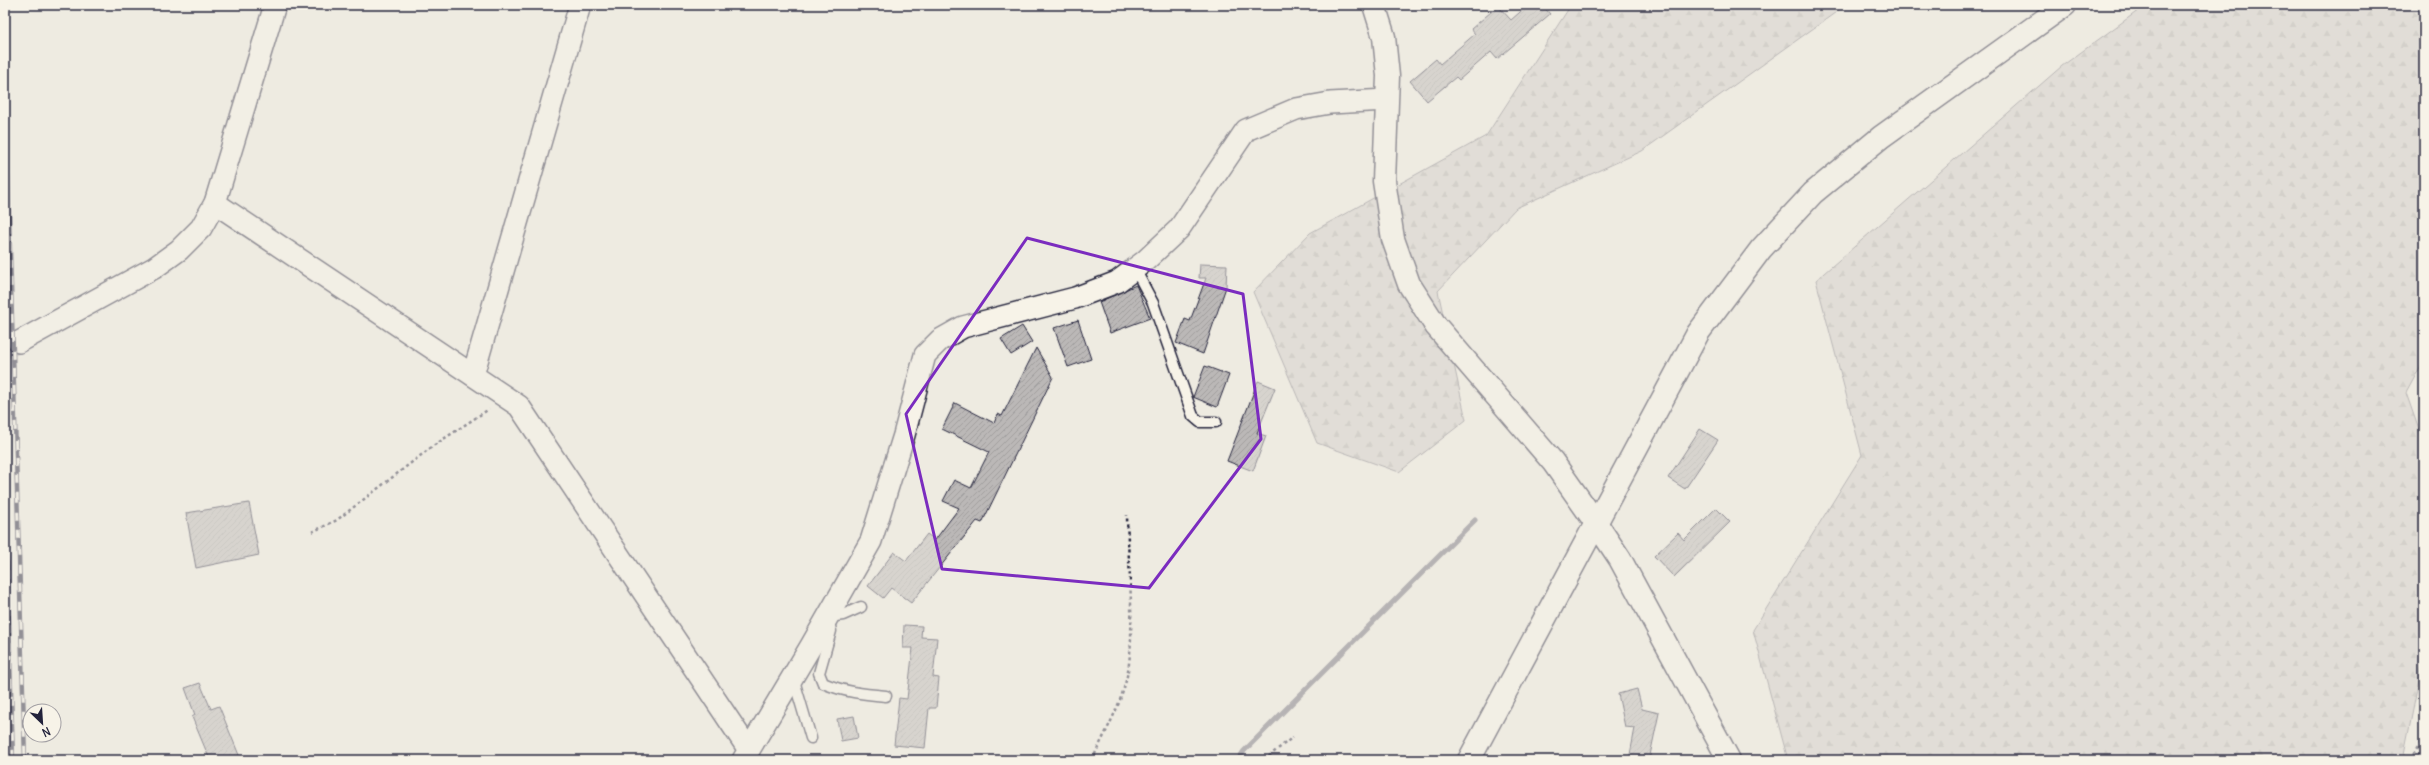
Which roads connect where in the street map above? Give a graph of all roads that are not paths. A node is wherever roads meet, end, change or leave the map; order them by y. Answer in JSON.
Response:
{"nodes":[{"id":1,"x":275,"y":5,"type":"edge"},
{"id":2,"x":580,"y":5,"type":"edge"},
{"id":3,"x":1374,"y":5,"type":"edge"},
{"id":4,"x":2065,"y":5,"type":"edge"},
{"id":5,"x":1387,"y":100,"type":"junction"},
{"id":6,"x":215,"y":203,"type":"junction"},
{"id":7,"x":1135,"y":268,"type":"junction"},
{"id":8,"x":19,"y":342,"type":"tunnel mouth"},
{"id":9,"x":473,"y":375,"type":"junction"},
{"id":10,"x":1216,"y":422,"type":"dead end"},
{"id":11,"x":1596,"y":523,"type":"junction"},
{"id":12,"x":861,"y":607,"type":"dead end"},
{"id":13,"x":828,"y":618,"type":"junction"},
{"id":14,"x":793,"y":677,"type":"junction"},
{"id":15,"x":886,"y":696,"type":"dead end"},
{"id":16,"x":811,"y":738,"type":"dead end"},
{"id":17,"x":746,"y":755,"type":"edge"},
{"id":18,"x":1469,"y":760,"type":"edge"},
{"id":19,"x":1729,"y":760,"type":"edge"}],
"edges":[{"from":1,"to":6,"type":"street"},
{"from":2,"to":9,"type":"street"},
{"from":3,"to":5,"type":"street"},
{"from":4,"to":11,"type":"street"},
{"from":5,"to":7,"type":"street"},
{"from":5,"to":11,"type":"street"},
{"from":6,"to":8,"type":"street"},
{"from":6,"to":9,"type":"street"},
{"from":7,"to":10,"type":"lane"},
{"from":7,"to":13,"type":"street"},
{"from":9,"to":17,"type":"street"},
{"from":11,"to":18,"type":"street"},
{"from":11,"to":19,"type":"street"},
{"from":12,"to":13,"type":"lane"},
{"from":13,"to":14,"type":"street"},
{"from":13,"to":15,"type":"lane"},
{"from":14,"to":16,"type":"lane"},
{"from":14,"to":17,"type":"street"}]}
